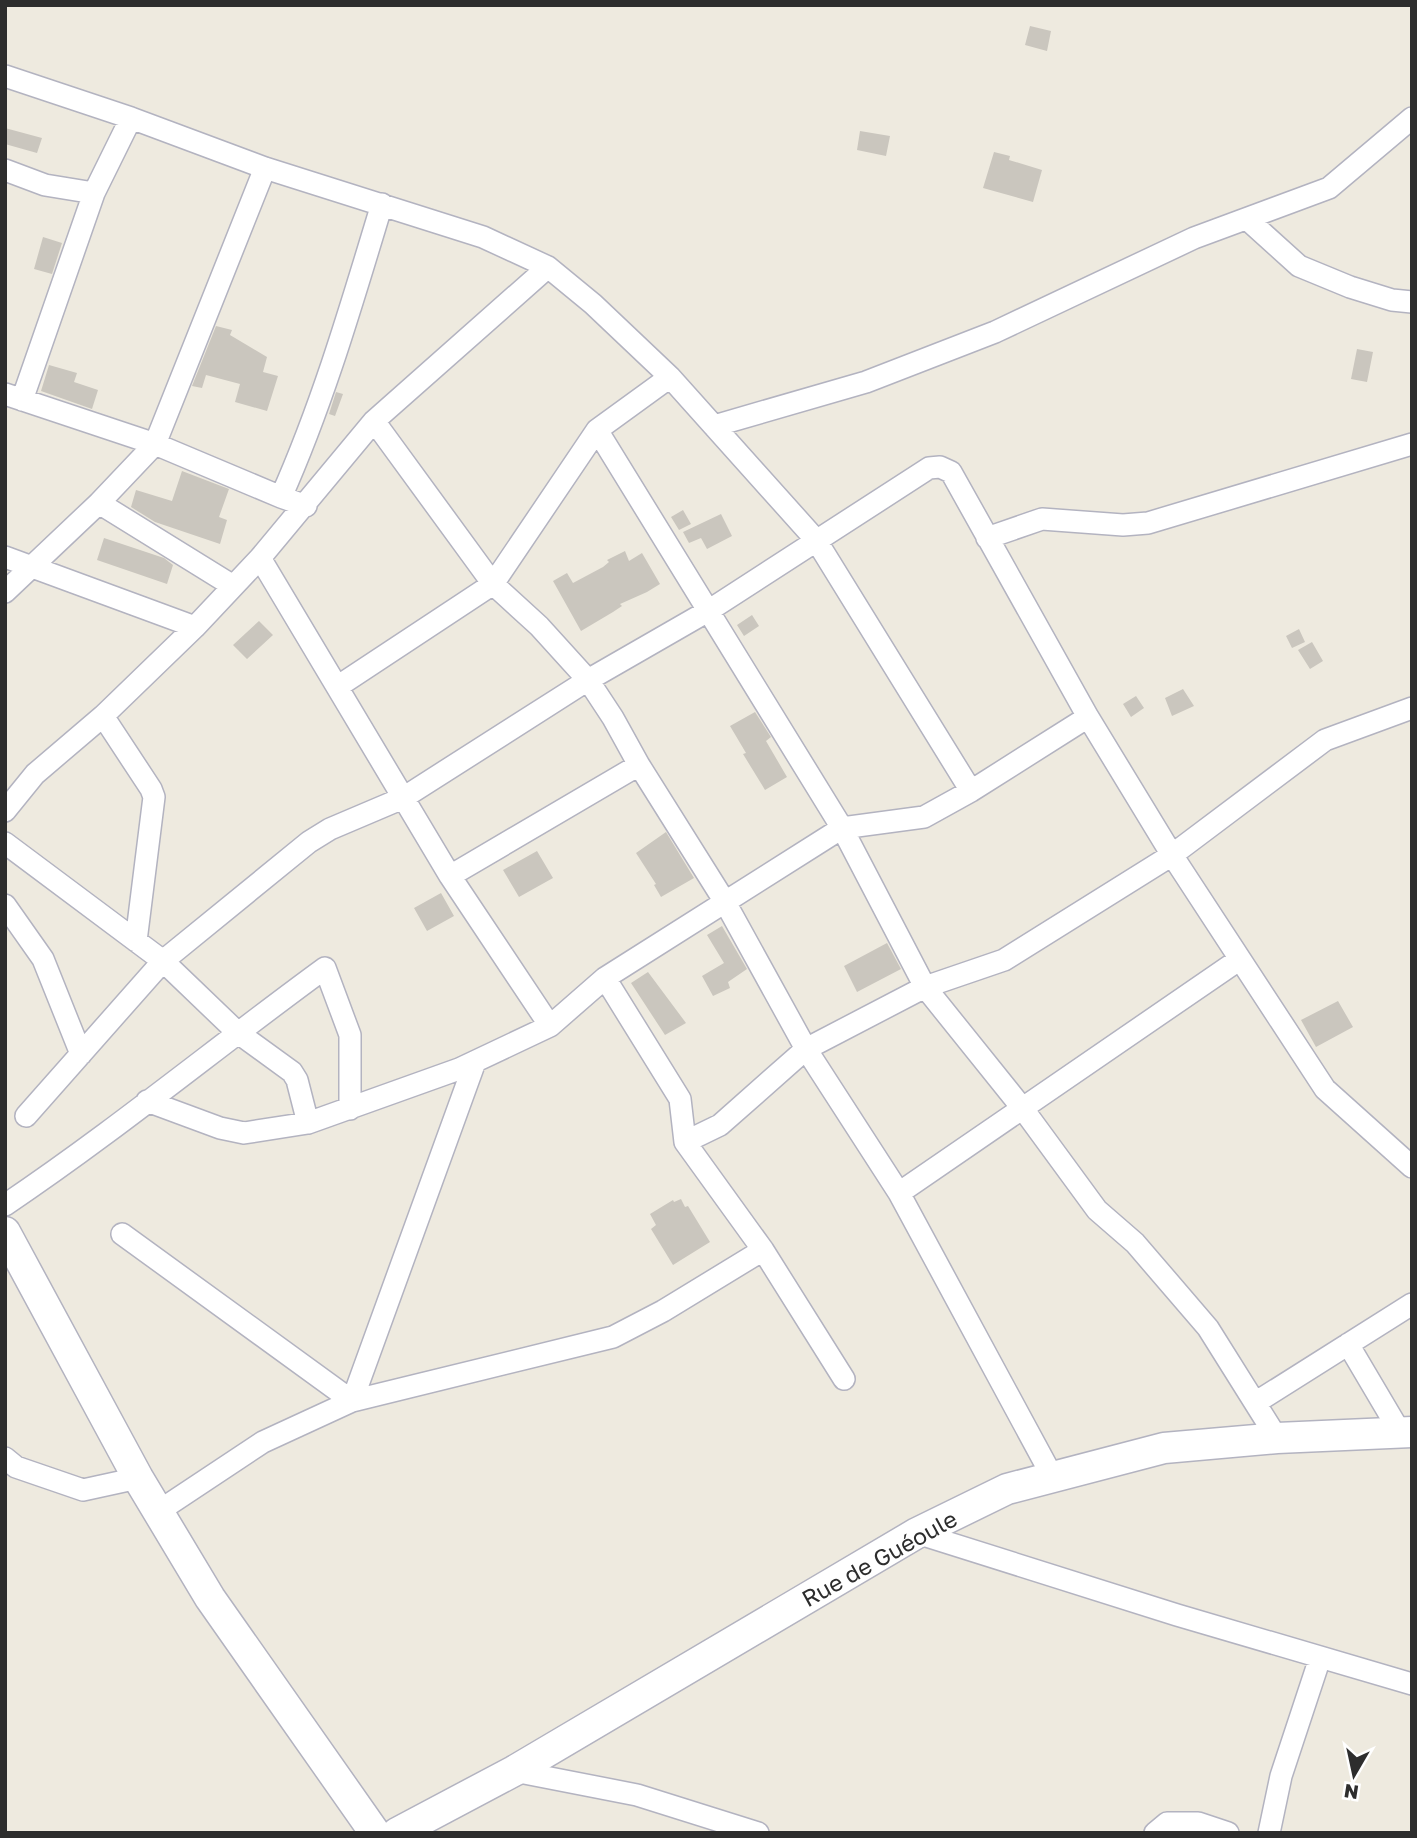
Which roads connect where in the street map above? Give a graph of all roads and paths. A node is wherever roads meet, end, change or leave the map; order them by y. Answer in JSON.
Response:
{"nodes":[{"id":1,"x":5,"y":76,"type":"edge"},
{"id":2,"x":131,"y":118,"type":"junction"},
{"id":3,"x":1412,"y":118,"type":"edge"},
{"id":4,"x":265,"y":167,"type":"junction"},
{"id":5,"x":5,"y":170,"type":"edge"},
{"id":6,"x":94,"y":194,"type":"junction"},
{"id":7,"x":382,"y":204,"type":"junction"},
{"id":8,"x":1247,"y":219,"type":"junction"},
{"id":9,"x":548,"y":267,"type":"junction"},
{"id":10,"x":1412,"y":302,"type":"edge"},
{"id":11,"x":670,"y":377,"type":"junction"},
{"id":12,"x":14,"y":397,"type":"edge"},
{"id":13,"x":374,"y":421,"type":"junction"},
{"id":14,"x":714,"y":426,"type":"junction"},
{"id":15,"x":597,"y":430,"type":"junction"},
{"id":16,"x":155,"y":444,"type":"junction"},
{"id":17,"x":1412,"y":444,"type":"edge"},
{"id":18,"x":281,"y":497,"type":"junction"},
{"id":19,"x":99,"y":503,"type":"junction"},
{"id":20,"x":306,"y":506,"type":"junction"},
{"id":21,"x":987,"y":538,"type":"junction"},
{"id":22,"x":816,"y":540,"type":"junction"},
{"id":23,"x":5,"y":557,"type":"edge"},
{"id":24,"x":260,"y":558,"type":"junction"},
{"id":25,"x":31,"y":567,"type":"junction"},
{"id":26,"x":493,"y":584,"type":"junction"},
{"id":27,"x":233,"y":586,"type":"junction"},
{"id":28,"x":5,"y":592,"type":"edge"},
{"id":29,"x":708,"y":611,"type":"junction"},
{"id":30,"x":195,"y":627,"type":"junction"},
{"id":31,"x":588,"y":680,"type":"junction"},
{"id":32,"x":337,"y":687,"type":"junction"},
{"id":33,"x":1412,"y":708,"type":"edge"},
{"id":34,"x":103,"y":716,"type":"junction"},
{"id":35,"x":1088,"y":717,"type":"junction"},
{"id":36,"x":639,"y":765,"type":"junction"},
{"id":37,"x":971,"y":791,"type":"junction"},
{"id":38,"x":403,"y":798,"type":"junction"},
{"id":39,"x":5,"y":811,"type":"edge"},
{"id":40,"x":842,"y":828,"type":"junction"},
{"id":41,"x":5,"y":843,"type":"edge"},
{"id":42,"x":1172,"y":855,"type":"junction"},
{"id":43,"x":450,"y":876,"type":"junction"},
{"id":44,"x":724,"y":902,"type":"junction"},
{"id":45,"x":5,"y":905,"type":"edge"},
{"id":46,"x":136,"y":941,"type":"junction"},
{"id":47,"x":1240,"y":959,"type":"junction"},
{"id":48,"x":163,"y":961,"type":"junction"},
{"id":49,"x":605,"y":978,"type":"junction"},
{"id":50,"x":925,"y":987,"type":"junction"},
{"id":51,"x":550,"y":1026,"type":"junction"},
{"id":52,"x":237,"y":1032,"type":"junction"},
{"id":53,"x":806,"y":1049,"type":"junction"},
{"id":54,"x":80,"y":1054,"type":"junction"},
{"id":55,"x":475,"y":1062,"type":"junction"},
{"id":56,"x":147,"y":1101,"type":"junction"},
{"id":57,"x":349,"y":1109,"type":"junction"},
{"id":58,"x":1023,"y":1109,"type":"junction"},
{"id":59,"x":26,"y":1115,"type":"dead end"},
{"id":60,"x":309,"y":1123,"type":"junction"},
{"id":61,"x":685,"y":1142,"type":"junction"},
{"id":62,"x":1412,"y":1167,"type":"edge"},
{"id":63,"x":900,"y":1192,"type":"junction"},
{"id":64,"x":5,"y":1205,"type":"edge"},
{"id":65,"x":5,"y":1232,"type":"edge"},
{"id":66,"x":122,"y":1234,"type":"dead end"},
{"id":67,"x":763,"y":1250,"type":"junction"},
{"id":68,"x":1412,"y":1304,"type":"edge"},
{"id":69,"x":1349,"y":1344,"type":"junction"},
{"id":70,"x":844,"y":1379,"type":"dead end"},
{"id":71,"x":352,"y":1401,"type":"junction"},
{"id":72,"x":1255,"y":1404,"type":"junction"},
{"id":73,"x":1406,"y":1432,"type":"edge"},
{"id":74,"x":1277,"y":1438,"type":"junction"},
{"id":75,"x":5,"y":1458,"type":"edge"},
{"id":76,"x":1052,"y":1476,"type":"junction"},
{"id":77,"x":138,"y":1478,"type":"junction"},
{"id":78,"x":159,"y":1511,"type":"junction"},
{"id":79,"x":917,"y":1533,"type":"junction"},
{"id":80,"x":1320,"y":1658,"type":"junction"},
{"id":81,"x":1412,"y":1684,"type":"edge"},
{"id":82,"x":514,"y":1771,"type":"junction"},
{"id":83,"x":375,"y":1833,"type":"edge"},
{"id":84,"x":397,"y":1833,"type":"edge"},
{"id":85,"x":758,"y":1833,"type":"edge"},
{"id":86,"x":1156,"y":1833,"type":"edge"},
{"id":87,"x":1228,"y":1833,"type":"edge"},
{"id":88,"x":1269,"y":1833,"type":"edge"}],
"edges":[{"from":1,"to":2,"type":"street"},
{"from":2,"to":4,"type":"street"},
{"from":2,"to":6,"type":"street"},
{"from":3,"to":8,"type":"street"},
{"from":4,"to":7,"type":"street"},
{"from":4,"to":16,"type":"street"},
{"from":5,"to":6,"type":"street"},
{"from":6,"to":12,"type":"street"},
{"from":7,"to":9,"type":"street"},
{"from":7,"to":18,"type":"street"},
{"from":8,"to":10,"type":"street"},
{"from":8,"to":14,"type":"street"},
{"from":9,"to":11,"type":"street"},
{"from":9,"to":13,"type":"street"},
{"from":11,"to":14,"type":"street"},
{"from":11,"to":15,"type":"street"},
{"from":12,"to":16,"type":"street"},
{"from":13,"to":20,"type":"street"},
{"from":13,"to":26,"type":"street"},
{"from":14,"to":22,"type":"street"},
{"from":15,"to":26,"type":"street"},
{"from":15,"to":29,"type":"street"},
{"from":16,"to":18,"type":"street"},
{"from":16,"to":19,"type":"street"},
{"from":17,"to":21,"type":"street"},
{"from":18,"to":20,"type":"street"},
{"from":19,"to":25,"type":"street"},
{"from":19,"to":27,"type":"street"},
{"from":20,"to":24,"type":"street"},
{"from":21,"to":22,"type":"street"},
{"from":21,"to":35,"type":"street"},
{"from":22,"to":29,"type":"street"},
{"from":22,"to":37,"type":"street"},
{"from":23,"to":25,"type":"street"},
{"from":24,"to":27,"type":"street"},
{"from":24,"to":32,"type":"street"},
{"from":25,"to":28,"type":"street"},
{"from":25,"to":30,"type":"street"},
{"from":26,"to":31,"type":"street"},
{"from":26,"to":32,"type":"street"},
{"from":27,"to":30,"type":"street"},
{"from":29,"to":31,"type":"street"},
{"from":29,"to":40,"type":"street"},
{"from":30,"to":34,"type":"street"},
{"from":31,"to":36,"type":"street"},
{"from":31,"to":38,"type":"street"},
{"from":32,"to":38,"type":"street"},
{"from":33,"to":42,"type":"street"},
{"from":34,"to":39,"type":"street"},
{"from":34,"to":46,"type":"street"},
{"from":35,"to":37,"type":"street"},
{"from":35,"to":42,"type":"street"},
{"from":36,"to":43,"type":"street"},
{"from":36,"to":44,"type":"street"},
{"from":37,"to":40,"type":"street"},
{"from":38,"to":43,"type":"street"},
{"from":38,"to":48,"type":"street"},
{"from":40,"to":44,"type":"street"},
{"from":40,"to":50,"type":"street"},
{"from":41,"to":46,"type":"street"},
{"from":42,"to":47,"type":"street"},
{"from":42,"to":50,"type":"street"},
{"from":43,"to":51,"type":"street"},
{"from":44,"to":49,"type":"street"},
{"from":44,"to":53,"type":"street"},
{"from":45,"to":54,"type":"street"},
{"from":46,"to":48,"type":"street"},
{"from":47,"to":58,"type":"street"},
{"from":47,"to":62,"type":"street"},
{"from":48,"to":52,"type":"street"},
{"from":48,"to":54,"type":"street"},
{"from":49,"to":51,"type":"street"},
{"from":49,"to":61,"type":"street"},
{"from":50,"to":53,"type":"street"},
{"from":50,"to":58,"type":"street"},
{"from":51,"to":55,"type":"street"},
{"from":52,"to":56,"type":"street"},
{"from":52,"to":57,"type":"street"},
{"from":52,"to":60,"type":"street"},
{"from":53,"to":61,"type":"street"},
{"from":53,"to":63,"type":"street"},
{"from":54,"to":59,"type":"street"},
{"from":55,"to":57,"type":"street"},
{"from":55,"to":71,"type":"street"},
{"from":56,"to":60,"type":"street"},
{"from":56,"to":64,"type":"street"},
{"from":57,"to":60,"type":"street"},
{"from":58,"to":63,"type":"street"},
{"from":58,"to":72,"type":"street"},
{"from":61,"to":67,"type":"street"},
{"from":63,"to":76,"type":"street"},
{"from":65,"to":77,"type":"main road"},
{"from":66,"to":71,"type":"street"},
{"from":67,"to":70,"type":"street"},
{"from":67,"to":71,"type":"street"},
{"from":68,"to":69,"type":"street"},
{"from":69,"to":72,"type":"street"},
{"from":69,"to":73,"type":"street"},
{"from":71,"to":78,"type":"street"},
{"from":72,"to":74,"type":"street"},
{"from":73,"to":74,"type":"main road","name":"Rue de Guéoule"},
{"from":74,"to":76,"type":"main road","name":"Rue de Guéoule"},
{"from":75,"to":77,"type":"street"},
{"from":76,"to":79,"type":"main road","name":"Rue de Guéoule"},
{"from":77,"to":78,"type":"main road"},
{"from":78,"to":83,"type":"main road"},
{"from":79,"to":80,"type":"street"},
{"from":79,"to":82,"type":"main road","name":"Rue de Guéoule"},
{"from":80,"to":81,"type":"street"},
{"from":80,"to":88,"type":"street"},
{"from":82,"to":84,"type":"main road","name":"Rue de Guéoule"},
{"from":82,"to":85,"type":"street"},
{"from":86,"to":87,"type":"street"}]}
